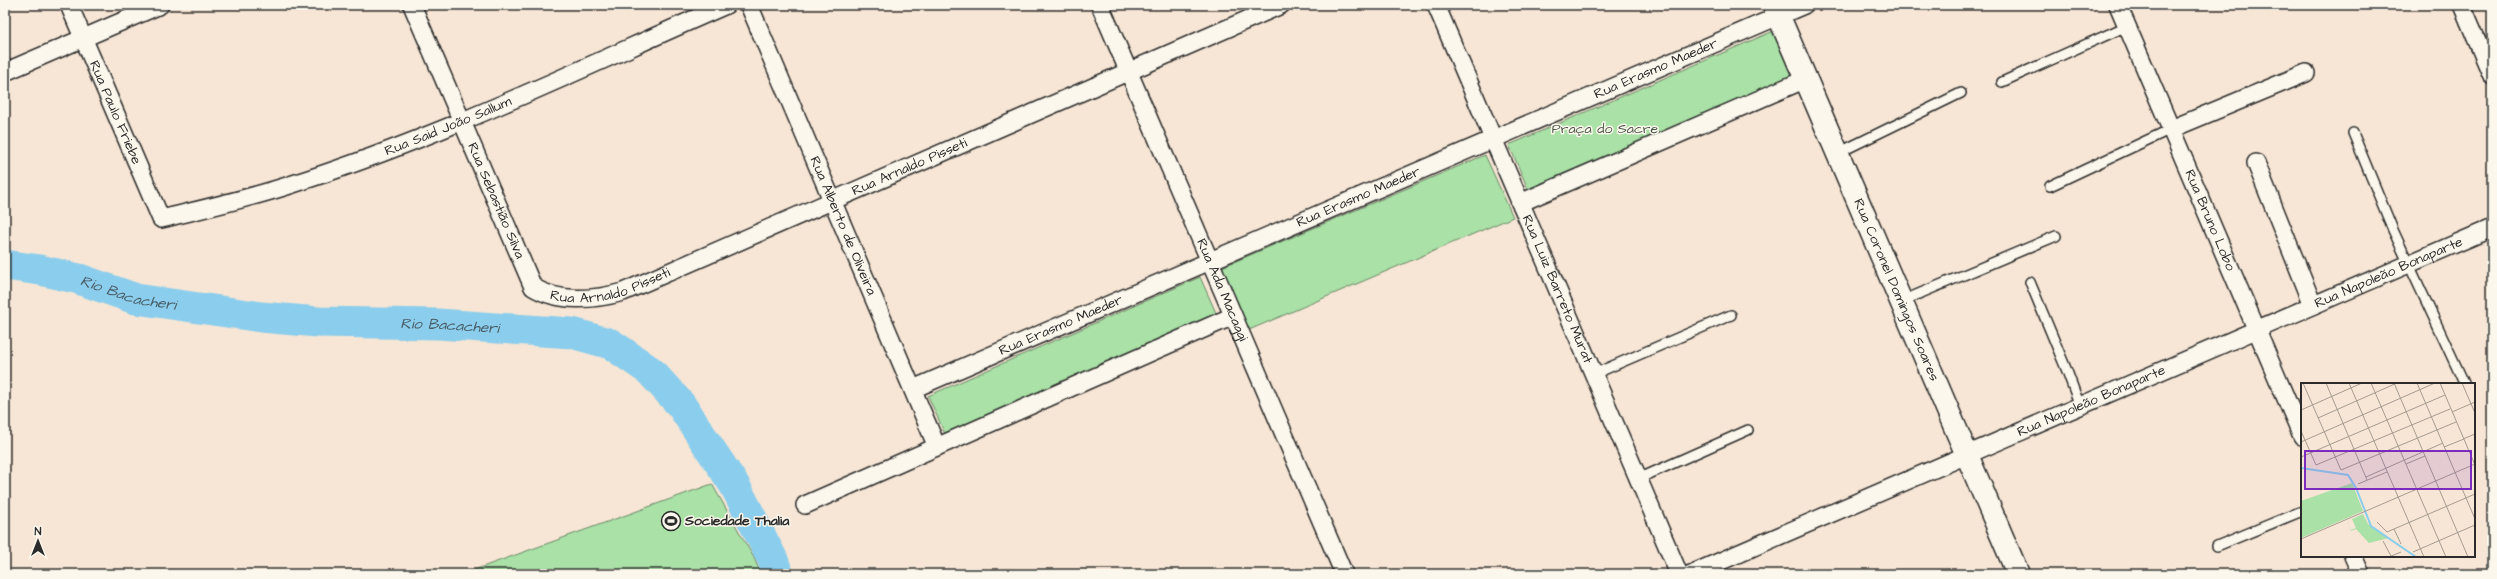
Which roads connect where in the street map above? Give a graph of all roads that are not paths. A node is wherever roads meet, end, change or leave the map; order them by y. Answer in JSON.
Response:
{"nodes":[{"id":1,"x":69,"y":5,"type":"edge"},
{"id":2,"x":160,"y":5,"type":"edge"},
{"id":3,"x":412,"y":5,"type":"edge"},
{"id":4,"x":726,"y":5,"type":"edge"},
{"id":5,"x":749,"y":5,"type":"edge"},
{"id":6,"x":1100,"y":5,"type":"edge"},
{"id":7,"x":1281,"y":5,"type":"edge"},
{"id":8,"x":1436,"y":5,"type":"edge"},
{"id":9,"x":1804,"y":5,"type":"edge"},
{"id":10,"x":2118,"y":5,"type":"edge"},
{"id":11,"x":2462,"y":5,"type":"edge"},
{"id":12,"x":1777,"y":10,"type":"edge"},
{"id":13,"x":2127,"y":26,"type":"junction"},
{"id":14,"x":84,"y":38,"type":"junction"},
{"id":15,"x":5,"y":72,"type":"edge"},
{"id":16,"x":1128,"y":72,"type":"junction"},
{"id":17,"x":2306,"y":73,"type":"dead end"},
{"id":18,"x":2492,"y":76,"type":"edge"},
{"id":19,"x":1806,"y":79,"type":"junction"},
{"id":20,"x":2002,"y":82,"type":"dead end"},
{"id":21,"x":1961,"y":93,"type":"dead end"},
{"id":22,"x":462,"y":120,"type":"junction"},
{"id":23,"x":2171,"y":129,"type":"junction"},
{"id":24,"x":2353,"y":133,"type":"dead end"},
{"id":25,"x":1493,"y":139,"type":"junction"},
{"id":26,"x":1838,"y":153,"type":"junction"},
{"id":27,"x":2256,"y":163,"type":"dead end"},
{"id":28,"x":2050,"y":186,"type":"dead end"},
{"id":29,"x":832,"y":201,"type":"junction"},
{"id":30,"x":1520,"y":203,"type":"junction"},
{"id":31,"x":161,"y":219,"type":"joint"},
{"id":32,"x":2492,"y":228,"type":"edge"},
{"id":33,"x":2056,"y":236,"type":"dead end"},
{"id":34,"x":1210,"y":261,"type":"junction"},
{"id":35,"x":2409,"y":264,"type":"junction"},
{"id":36,"x":2030,"y":282,"type":"dead end"},
{"id":37,"x":533,"y":287,"type":"joint"},
{"id":38,"x":1902,"y":301,"type":"junction"},
{"id":39,"x":2312,"y":305,"type":"junction"},
{"id":40,"x":1731,"y":315,"type":"dead end"},
{"id":41,"x":1233,"y":316,"type":"junction"},
{"id":42,"x":2256,"y":330,"type":"junction"},
{"id":43,"x":1594,"y":374,"type":"junction"},
{"id":44,"x":2464,"y":383,"type":"edge"},
{"id":45,"x":913,"y":389,"type":"junction"},
{"id":46,"x":2080,"y":406,"type":"junction"},
{"id":47,"x":1748,"y":430,"type":"dead end"},
{"id":48,"x":2301,"y":434,"type":"edge"},
{"id":49,"x":937,"y":447,"type":"junction"},
{"id":50,"x":1967,"y":455,"type":"junction"},
{"id":51,"x":1638,"y":479,"type":"junction"},
{"id":52,"x":805,"y":505,"type":"dead end"},
{"id":53,"x":2301,"y":511,"type":"edge"},
{"id":54,"x":2217,"y":546,"type":"dead end"},
{"id":55,"x":2353,"y":557,"type":"edge"},
{"id":56,"x":1344,"y":574,"type":"edge"},
{"id":57,"x":1679,"y":574,"type":"edge"},
{"id":58,"x":1691,"y":574,"type":"edge"},
{"id":59,"x":2018,"y":574,"type":"edge"},
{"id":60,"x":2361,"y":574,"type":"edge"}],
"edges":[{"from":1,"to":14,"type":"street","name":"Rua Paulo Friebe"},
{"from":2,"to":14,"type":"street"},
{"from":3,"to":22,"type":"street","name":"Rua Sebastião Silva"},
{"from":4,"to":22,"type":"street","name":"Rua Said João Sallum"},
{"from":5,"to":29,"type":"street","name":"Rua Alberto de Oliveira"},
{"from":6,"to":16,"type":"street","name":"Rua Ada Macaggi"},
{"from":7,"to":16,"type":"street","name":"Rua Arnaldo Pisseti"},
{"from":8,"to":25,"type":"street","name":"Rua Luiz Barreto Murat"},
{"from":9,"to":12,"type":"street","name":"Rua Erasmo Maeder"},
{"from":10,"to":13,"type":"street","name":"Rua Bruno Lobo"},
{"from":11,"to":18,"type":"street"},
{"from":12,"to":19,"type":"street","name":"Rua Coronel Domingos Soares"},
{"from":12,"to":25,"type":"street","name":"Rua Erasmo Maeder"},
{"from":13,"to":20,"type":"lane"},
{"from":13,"to":23,"type":"street","name":"Rua Bruno Lobo"},
{"from":14,"to":15,"type":"street"},
{"from":14,"to":31,"type":"street","name":"Rua Paulo Friebe"},
{"from":16,"to":29,"type":"street","name":"Rua Arnaldo Pisseti"},
{"from":16,"to":34,"type":"street","name":"Rua Ada Macaggi"},
{"from":17,"to":23,"type":"street"},
{"from":19,"to":26,"type":"street","name":"Rua Coronel Domingos Soares"},
{"from":19,"to":30,"type":"street"},
{"from":21,"to":26,"type":"lane"},
{"from":22,"to":31,"type":"street","name":"Rua Said João Sallum"},
{"from":22,"to":37,"type":"street","name":"Rua Sebastião Silva"},
{"from":23,"to":28,"type":"lane"},
{"from":23,"to":42,"type":"street","name":"Rua Bruno Lobo"},
{"from":24,"to":35,"type":"lane"},
{"from":25,"to":30,"type":"street","name":"Rua Luiz Barreto Murat"},
{"from":25,"to":34,"type":"street","name":"Rua Erasmo Maeder"},
{"from":26,"to":38,"type":"street","name":"Rua Coronel Domingos Soares"},
{"from":27,"to":39,"type":"street"},
{"from":29,"to":37,"type":"street","name":"Rua Arnaldo Pisseti"},
{"from":29,"to":45,"type":"street","name":"Rua Alberto de Oliveira"},
{"from":30,"to":43,"type":"street","name":"Rua Luiz Barreto Murat"},
{"from":32,"to":35,"type":"street","name":"Rua Napoleão Bonaparte"},
{"from":33,"to":38,"type":"lane"},
{"from":34,"to":41,"type":"street","name":"Rua Ada Macaggi"},
{"from":34,"to":45,"type":"street","name":"Rua Erasmo Maeder"},
{"from":35,"to":39,"type":"street","name":"Rua Napoleão Bonaparte"},
{"from":35,"to":44,"type":"lane"},
{"from":36,"to":46,"type":"lane"},
{"from":38,"to":50,"type":"street","name":"Rua Coronel Domingos Soares"},
{"from":39,"to":42,"type":"street","name":"Rua Napoleão Bonaparte"},
{"from":40,"to":43,"type":"lane"},
{"from":41,"to":49,"type":"street"},
{"from":41,"to":56,"type":"street","name":"Rua Ada Macaggi"},
{"from":42,"to":46,"type":"street","name":"Rua Napoleão Bonaparte"},
{"from":42,"to":48,"type":"street","name":"Rua Bruno Lobo"},
{"from":43,"to":51,"type":"street","name":"Rua Luiz Barreto Murat"},
{"from":45,"to":49,"type":"street","name":"Rua Alberto de Oliveira"},
{"from":46,"to":50,"type":"street","name":"Rua Napoleão Bonaparte"},
{"from":47,"to":51,"type":"lane"},
{"from":49,"to":52,"type":"street"},
{"from":50,"to":58,"type":"street","name":"Rua Napoleão Bonaparte"},
{"from":50,"to":59,"type":"street","name":"Rua Coronel Domingos Soares"},
{"from":51,"to":57,"type":"street","name":"Rua Luiz Barreto Murat"},
{"from":53,"to":54,"type":"lane"},
{"from":55,"to":60,"type":"street"}]}
